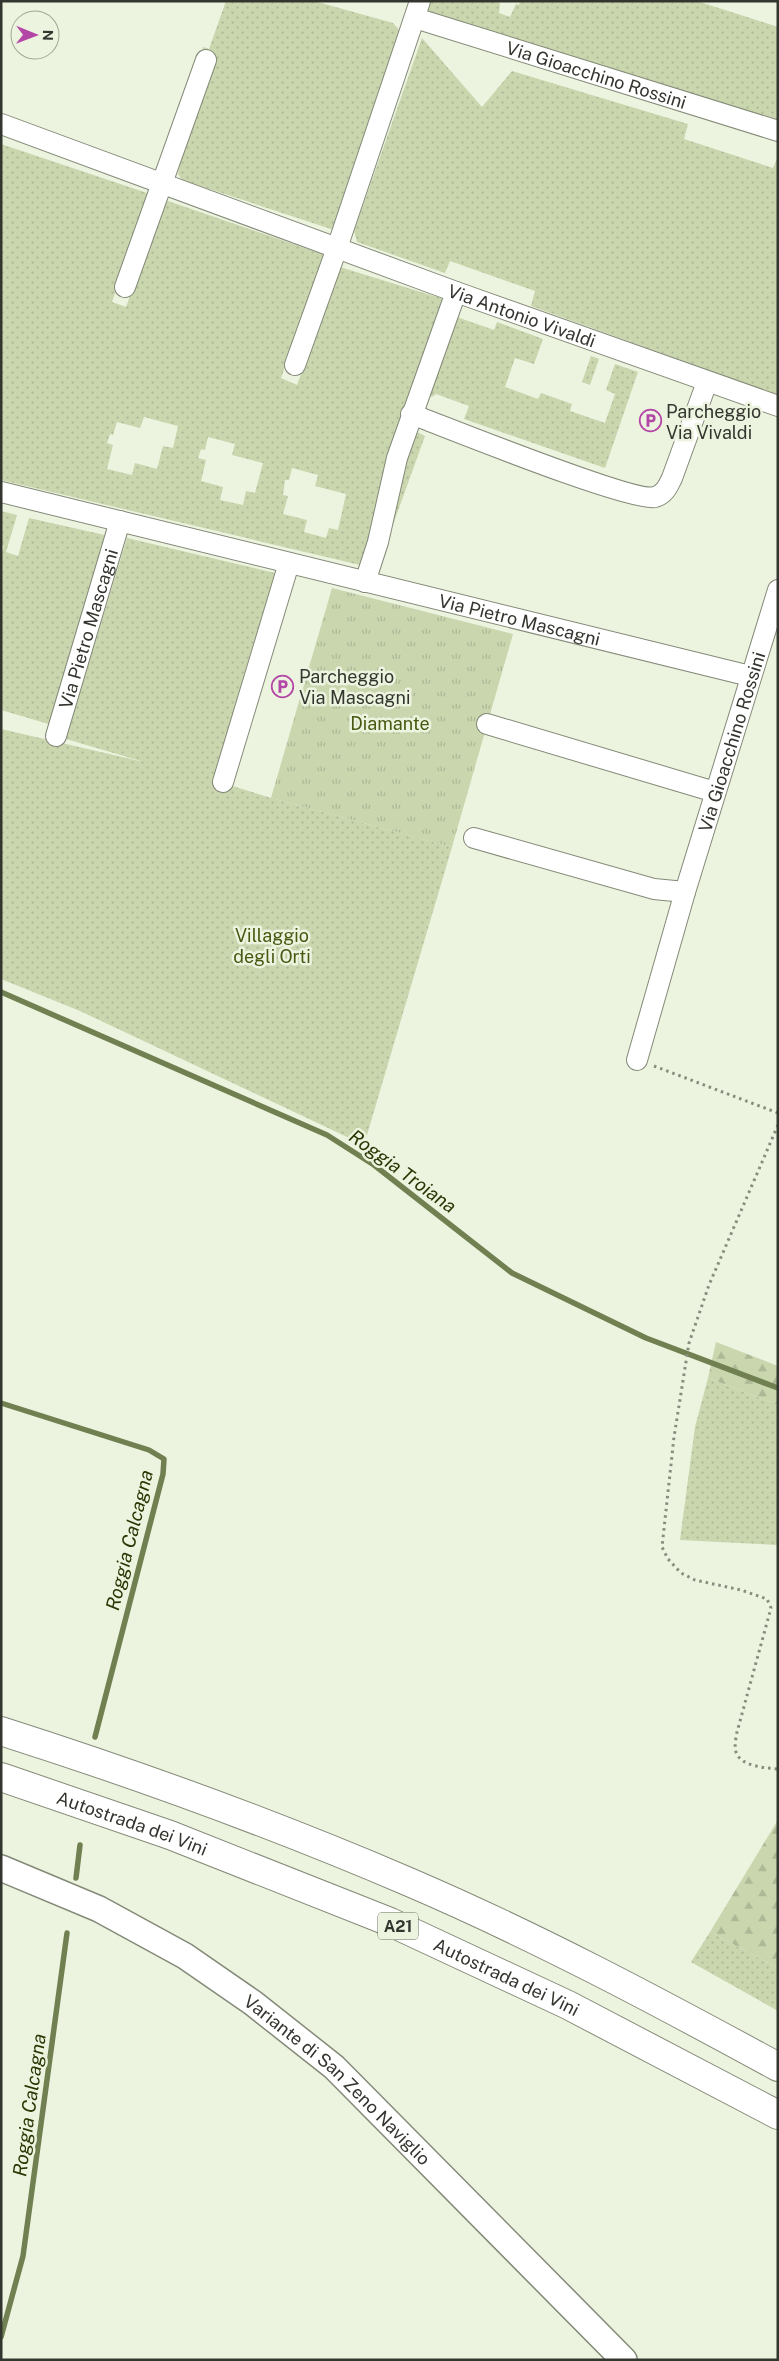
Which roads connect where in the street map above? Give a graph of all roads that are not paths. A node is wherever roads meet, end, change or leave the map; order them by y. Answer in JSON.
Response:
{"nodes":[{"id":1,"x":418,"y":10,"type":"edge"},
{"id":2,"x":206,"y":60,"type":"dead end"},
{"id":3,"x":1,"y":124,"type":"edge"},
{"id":4,"x":778,"y":131,"type":"edge"},
{"id":5,"x":162,"y":183,"type":"junction"},
{"id":6,"x":337,"y":248,"type":"junction"},
{"id":7,"x":125,"y":287,"type":"dead end"},
{"id":8,"x":456,"y":292,"type":"junction"},
{"id":9,"x":295,"y":365,"type":"dead end"},
{"id":10,"x":707,"y":382,"type":"junction"},
{"id":11,"x":778,"y":406,"type":"edge"},
{"id":12,"x":412,"y":414,"type":"junction"},
{"id":13,"x":1,"y":492,"type":"edge"},
{"id":14,"x":120,"y":521,"type":"junction"},
{"id":15,"x":289,"y":563,"type":"junction"},
{"id":16,"x":365,"y":582,"type":"junction"},
{"id":17,"x":778,"y":590,"type":"edge"},
{"id":18,"x":750,"y":676,"type":"junction"},
{"id":19,"x":487,"y":724,"type":"dead end"},
{"id":20,"x":56,"y":736,"type":"dead end"},
{"id":21,"x":223,"y":782,"type":"dead end"},
{"id":22,"x":715,"y":792,"type":"junction"},
{"id":23,"x":474,"y":838,"type":"dead end"},
{"id":24,"x":685,"y":892,"type":"junction"},
{"id":25,"x":637,"y":1060,"type":"road end"},
{"id":26,"x":1,"y":1731,"type":"edge"},
{"id":27,"x":1,"y":1777,"type":"edge"},
{"id":28,"x":1,"y":1868,"type":"edge"},
{"id":29,"x":778,"y":2068,"type":"edge"},
{"id":30,"x":778,"y":2115,"type":"edge"},
{"id":31,"x":624,"y":2360,"type":"edge"}],
"edges":[{"from":1,"to":4,"type":"street","name":"Via Gioacchino Rossini"},
{"from":1,"to":6,"type":"street"},
{"from":2,"to":5,"type":"street"},
{"from":3,"to":5,"type":"street","name":"Via Antonio Vivaldi"},
{"from":5,"to":6,"type":"street","name":"Via Antonio Vivaldi"},
{"from":5,"to":7,"type":"street"},
{"from":6,"to":8,"type":"street","name":"Via Antonio Vivaldi"},
{"from":6,"to":9,"type":"street"},
{"from":8,"to":10,"type":"street","name":"Via Antonio Vivaldi"},
{"from":8,"to":12,"type":"street"},
{"from":10,"to":11,"type":"street","name":"Via Antonio Vivaldi"},
{"from":10,"to":12,"type":"street"},
{"from":12,"to":16,"type":"street"},
{"from":13,"to":14,"type":"street","name":"Via Pietro Mascagni"},
{"from":14,"to":15,"type":"street","name":"Via Pietro Mascagni"},
{"from":14,"to":20,"type":"street","name":"Via Pietro Mascagni"},
{"from":15,"to":16,"type":"street","name":"Via Pietro Mascagni"},
{"from":15,"to":21,"type":"street"},
{"from":16,"to":18,"type":"street","name":"Via Pietro Mascagni"},
{"from":17,"to":18,"type":"street","name":"Via Gioacchino Rossini"},
{"from":18,"to":22,"type":"street","name":"Via Gioacchino Rossini"},
{"from":19,"to":22,"type":"street"},
{"from":22,"to":24,"type":"street","name":"Via Gioacchino Rossini"},
{"from":23,"to":24,"type":"street"},
{"from":24,"to":25,"type":"street","name":"Via Gioacchino Rossini"},
{"from":26,"to":29,"type":"highway","number":"A21"},
{"from":27,"to":30,"type":"highway","name":"Autostrada dei Vini","number":"A21"},
{"from":28,"to":31,"type":"main road","name":"Variante di San Zeno Naviglio"}]}
